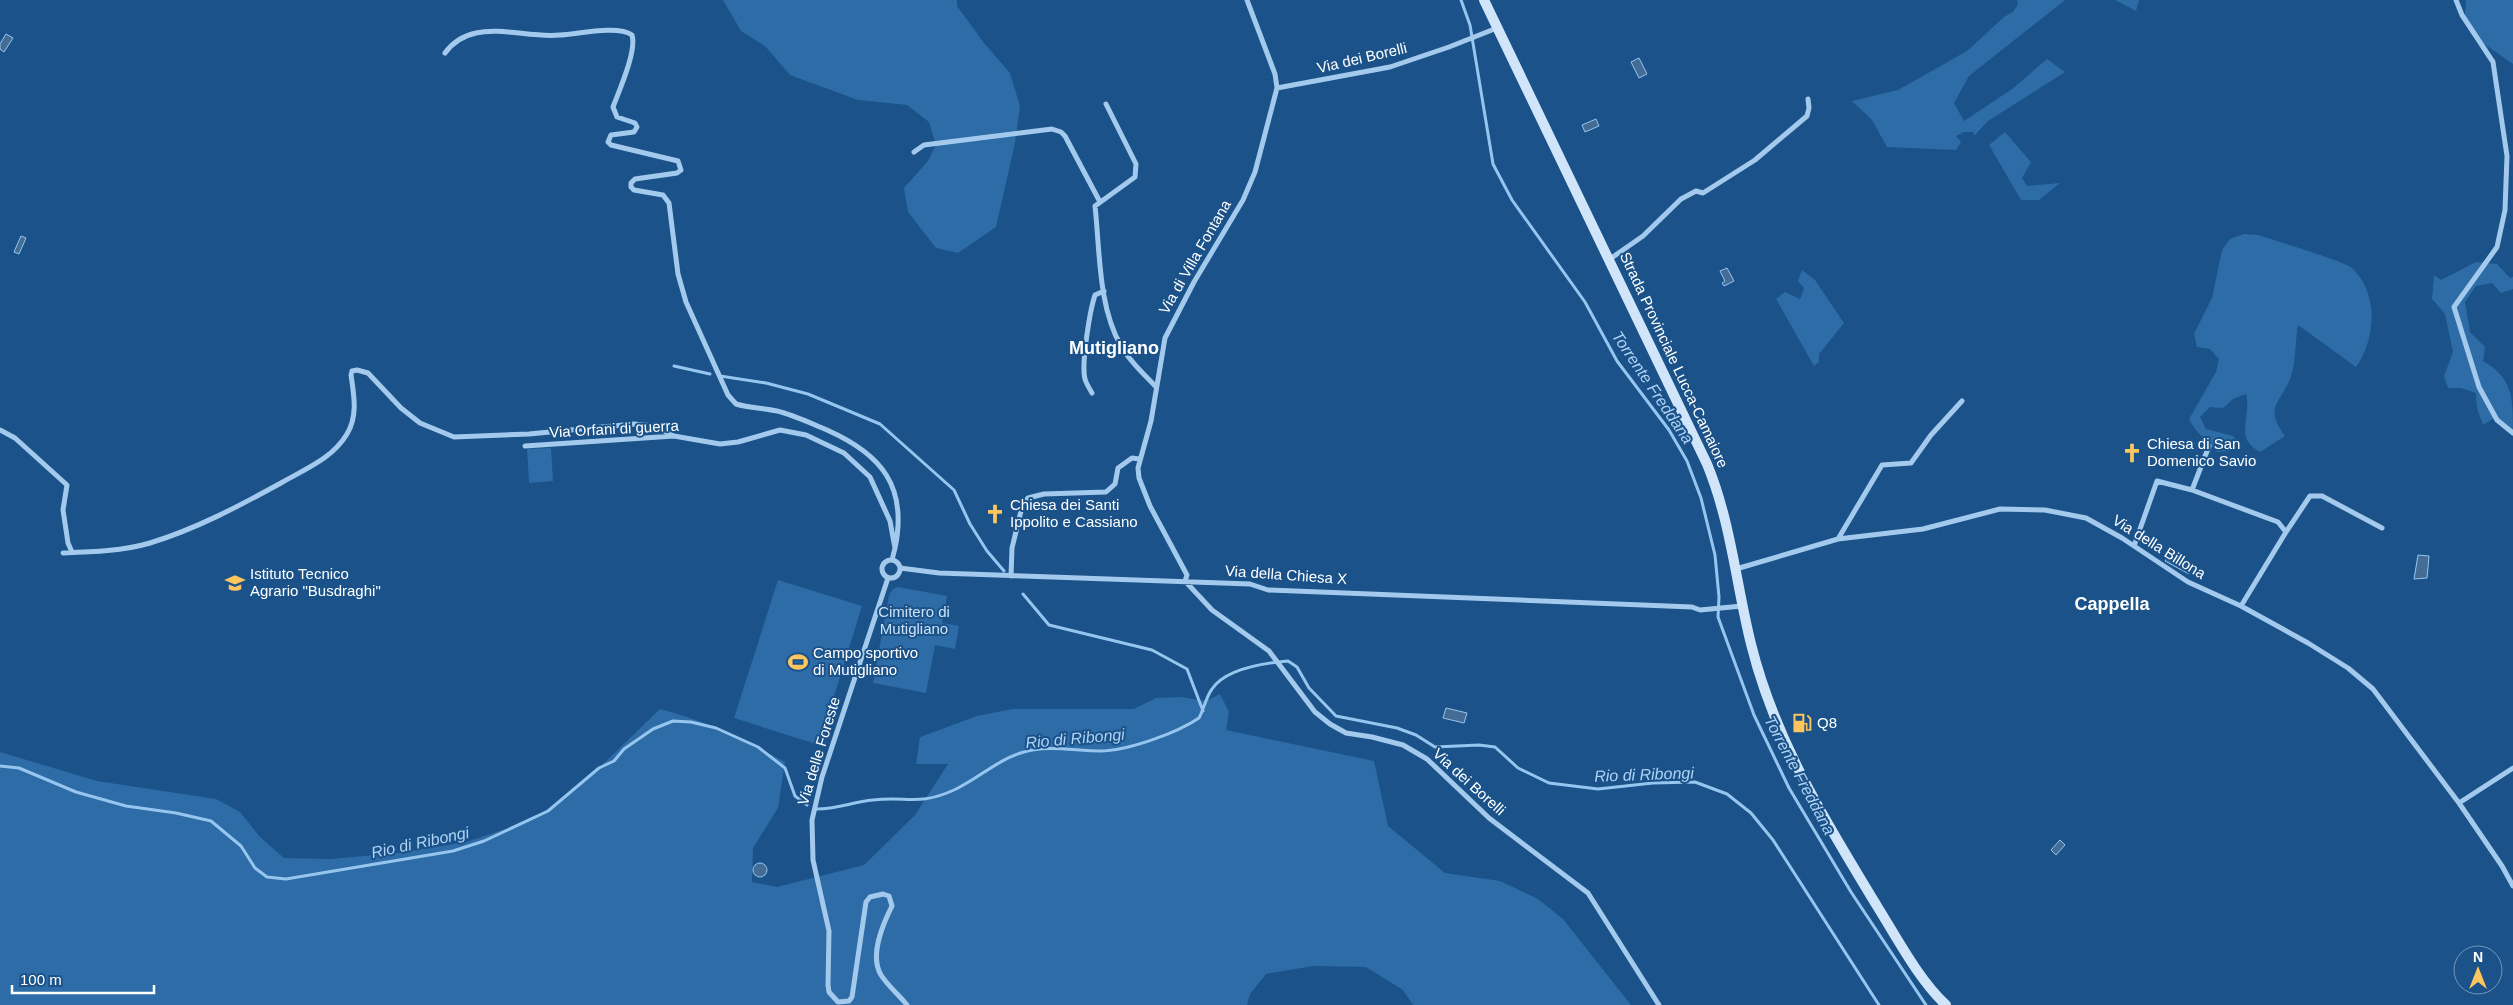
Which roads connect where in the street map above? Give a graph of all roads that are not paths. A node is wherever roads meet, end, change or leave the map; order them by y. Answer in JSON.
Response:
{"nodes":[{"id":1,"x":1247,"y":0,"type":"edge"},
{"id":2,"x":1484,"y":0,"type":"edge"},
{"id":3,"x":2456,"y":0,"type":"edge"},
{"id":4,"x":1497,"y":28,"type":"junction"},
{"id":5,"x":445,"y":54,"type":"dead end"},
{"id":6,"x":1277,"y":88,"type":"junction"},
{"id":7,"x":1808,"y":99,"type":"dead end"},
{"id":8,"x":1106,"y":104,"type":"dead end"},
{"id":9,"x":914,"y":152,"type":"dead end"},
{"id":10,"x":1100,"y":202,"type":"junction"},
{"id":11,"x":1610,"y":259,"type":"junction"},
{"id":12,"x":1104,"y":291,"type":"junction"},
{"id":13,"x":1156,"y":387,"type":"junction"},
{"id":14,"x":1092,"y":393,"type":"dead end"},
{"id":15,"x":1962,"y":401,"type":"dead end"},
{"id":16,"x":0,"y":430,"type":"edge"},
{"id":17,"x":2513,"y":432,"type":"edge"},
{"id":18,"x":674,"y":436,"type":"junction"},
{"id":19,"x":525,"y":446,"type":"dead end"},
{"id":20,"x":2209,"y":446,"type":"dead end"},
{"id":21,"x":1139,"y":459,"type":"junction"},
{"id":22,"x":2192,"y":490,"type":"junction"},
{"id":23,"x":2382,"y":528,"type":"dead end"},
{"id":24,"x":2286,"y":532,"type":"junction"},
{"id":25,"x":1838,"y":539,"type":"junction"},
{"id":26,"x":2134,"y":546,"type":"junction"},
{"id":27,"x":895,"y":548,"type":"junction"},
{"id":28,"x":72,"y":552,"type":"junction"},
{"id":29,"x":64,"y":553,"type":"dead end"},
{"id":30,"x":892,"y":560,"type":"junction"},
{"id":31,"x":900,"y":568,"type":"junction"},
{"id":32,"x":1736,"y":569,"type":"junction"},
{"id":33,"x":1011,"y":576,"type":"junction"},
{"id":34,"x":888,"y":578,"type":"junction"},
{"id":35,"x":1184,"y":581,"type":"junction"},
{"id":36,"x":1742,"y":606,"type":"junction"},
{"id":37,"x":2242,"y":606,"type":"junction"},
{"id":38,"x":2513,"y":768,"type":"edge"},
{"id":39,"x":2459,"y":803,"type":"junction"},
{"id":40,"x":2513,"y":886,"type":"edge"},
{"id":41,"x":907,"y":1005,"type":"edge"},
{"id":42,"x":1659,"y":1005,"type":"edge"},
{"id":43,"x":1946,"y":1005,"type":"edge"}],
"edges":[{"from":1,"to":6,"type":"street","name":"Via di Villa Fontana"},
{"from":2,"to":4,"type":"main road","name":"Strada Provinciale Lucca-Camaiore"},
{"from":3,"to":17,"type":"street"},
{"from":4,"to":6,"type":"street","name":"Via dei Borelli"},
{"from":4,"to":11,"type":"main road","name":"Strada Provinciale Lucca-Camaiore"},
{"from":5,"to":27,"type":"street"},
{"from":6,"to":13,"type":"street","name":"Via di Villa Fontana"},
{"from":7,"to":11,"type":"street"},
{"from":8,"to":10,"type":"street"},
{"from":9,"to":10,"type":"street"},
{"from":10,"to":12,"type":"street"},
{"from":11,"to":32,"type":"main road","name":"Strada Provinciale Lucca-Camaiore"},
{"from":12,"to":13,"type":"street"},
{"from":12,"to":14,"type":"street"},
{"from":13,"to":21,"type":"street","name":"Via di Villa Fontana"},
{"from":15,"to":25,"type":"street"},
{"from":16,"to":28,"type":"street"},
{"from":18,"to":19,"type":"street","name":"Via Orfani di guerra"},
{"from":18,"to":27,"type":"street","name":"Via Orfani di guerra"},
{"from":18,"to":28,"type":"street"},
{"from":20,"to":22,"type":"street"},
{"from":21,"to":33,"type":"street"},
{"from":21,"to":35,"type":"street","name":"Via di Villa Fontana"},
{"from":22,"to":24,"type":"street"},
{"from":22,"to":26,"type":"street"},
{"from":23,"to":24,"type":"street"},
{"from":24,"to":37,"type":"street"},
{"from":25,"to":26,"type":"street","name":"Via della Billona"},
{"from":25,"to":32,"type":"street","name":"Via della Billona"},
{"from":26,"to":37,"type":"street","name":"Via della Billona"},
{"from":27,"to":30,"type":"street","name":"Via Orfani di guerra"},
{"from":28,"to":29,"type":"street"},
{"from":30,"to":31,"type":"street"},
{"from":30,"to":34,"type":"street"},
{"from":31,"to":33,"type":"street","name":"Via della Chiesa X"},
{"from":31,"to":34,"type":"street"},
{"from":32,"to":36,"type":"main road","name":"Strada Provinciale Lucca-Camaiore"},
{"from":33,"to":35,"type":"street","name":"Via della Chiesa X"},
{"from":34,"to":41,"type":"street","name":"Via delle Foreste"},
{"from":35,"to":36,"type":"street","name":"Via della Chiesa X"},
{"from":35,"to":42,"type":"street","name":"Via dei Borelli"},
{"from":36,"to":43,"type":"main road","name":"Strada Provinciale Lucca-Camaiore"},
{"from":37,"to":39,"type":"street","name":"Via della Billona"},
{"from":38,"to":39,"type":"street"},
{"from":39,"to":40,"type":"street","name":"Via della Billona"}]}
